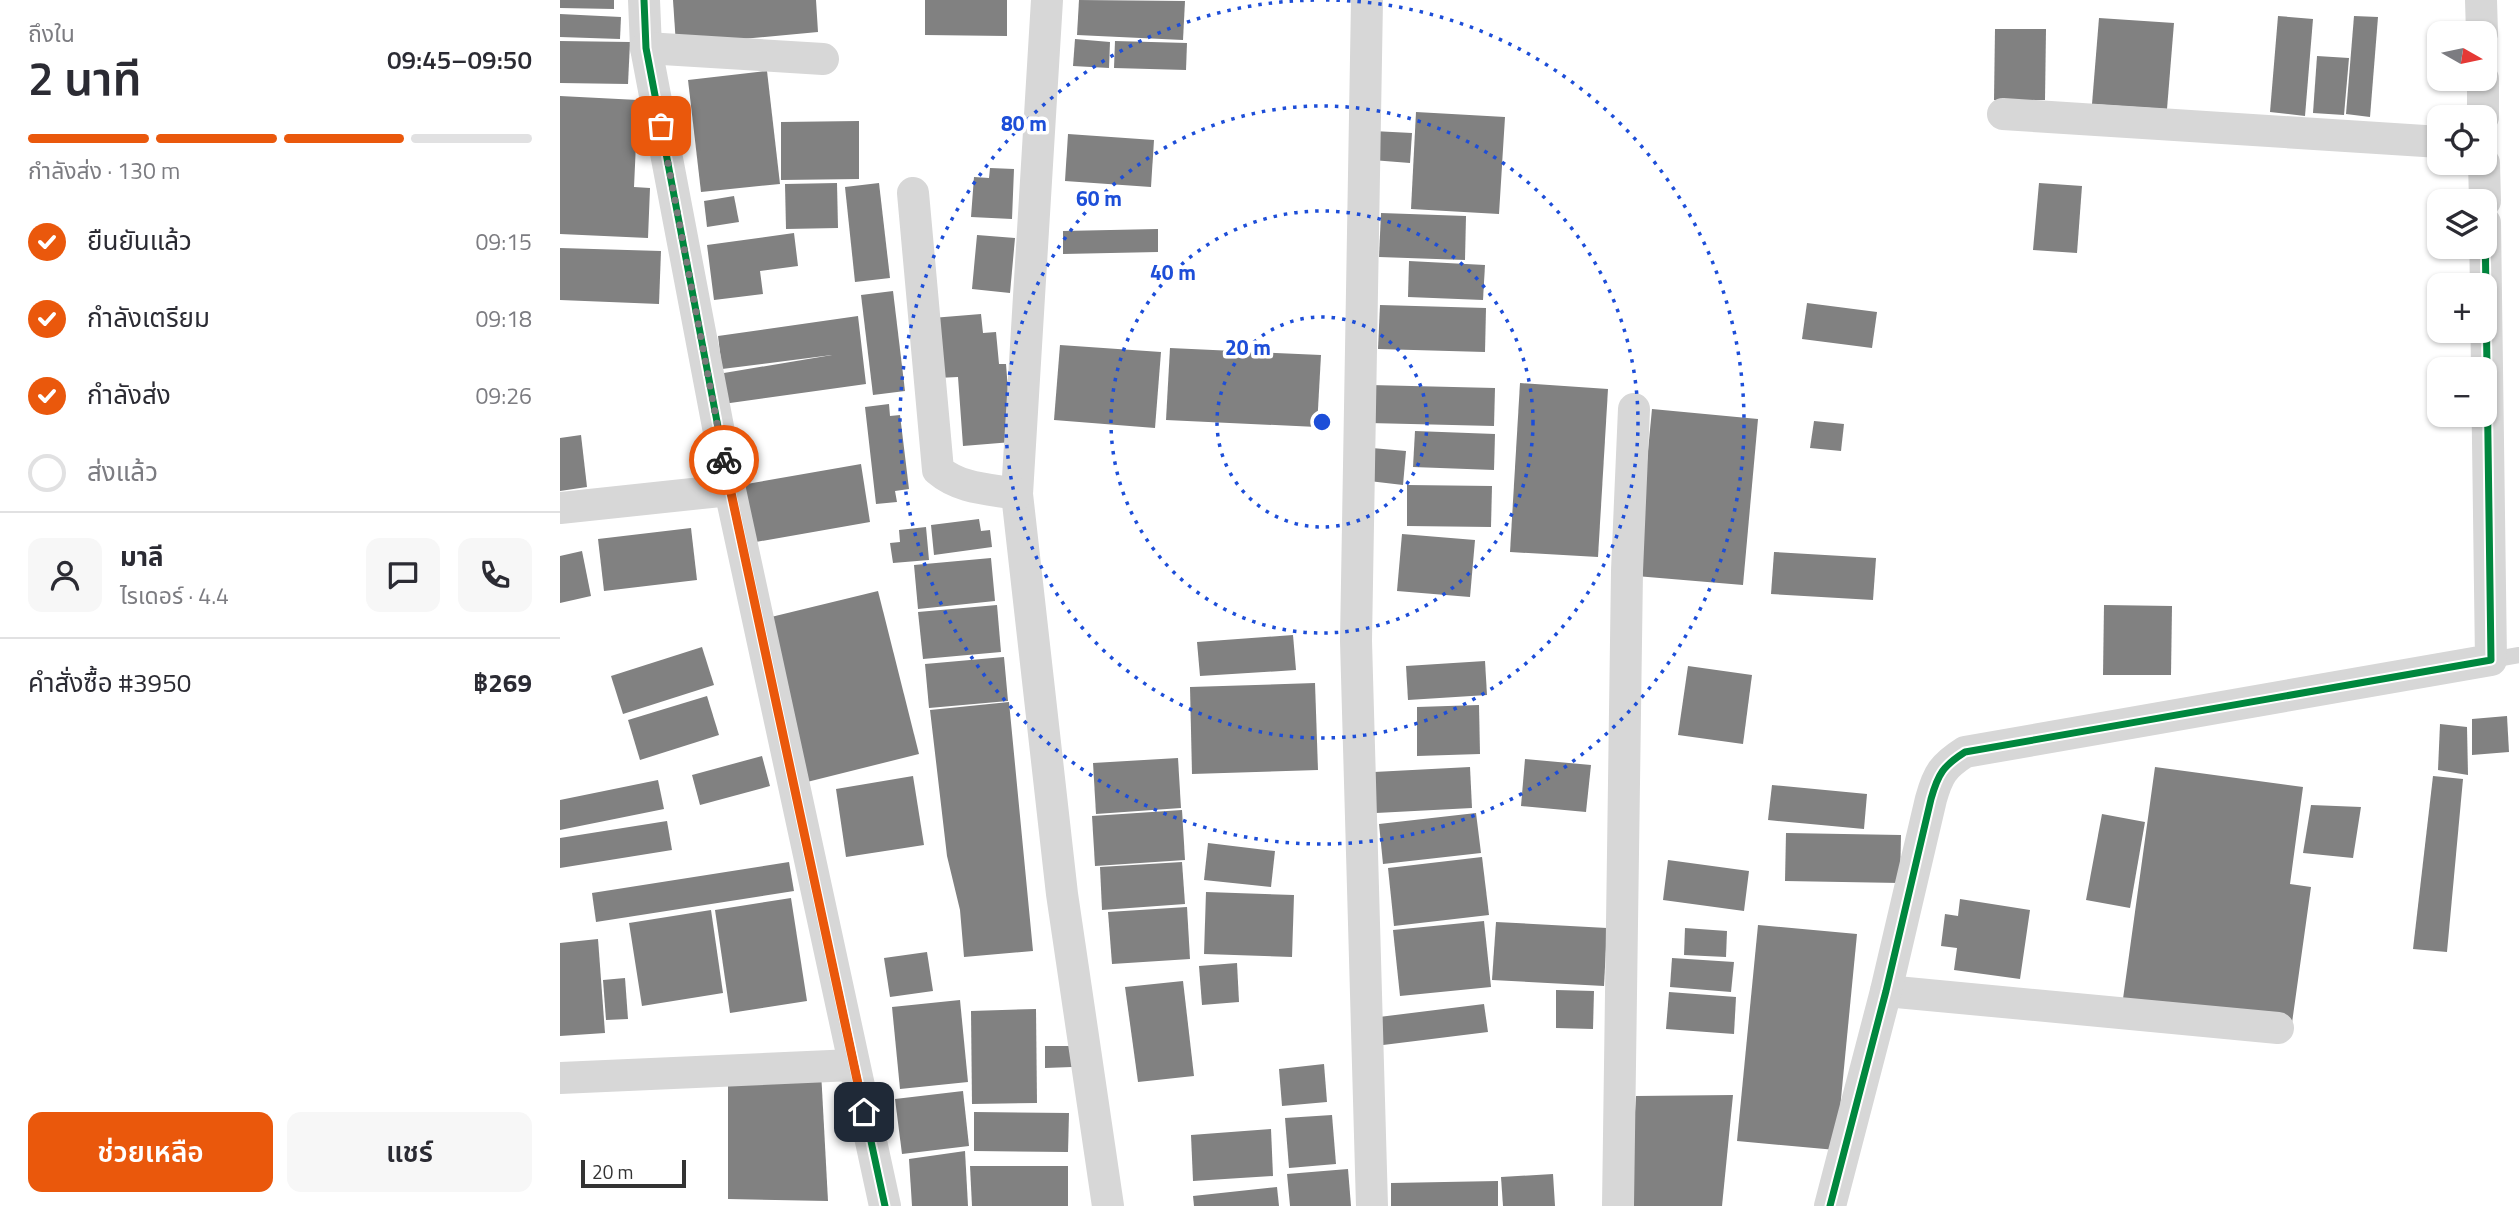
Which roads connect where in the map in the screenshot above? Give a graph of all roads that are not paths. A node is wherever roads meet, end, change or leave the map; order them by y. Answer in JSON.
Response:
{"nodes":[{"id":1,"x":644,"y":0,"type":"edge"},
{"id":2,"x":1047,"y":0,"type":"edge"},
{"id":3,"x":1367,"y":0,"type":"edge"},
{"id":4,"x":2481,"y":0,"type":"edge"},
{"id":5,"x":2482,"y":21,"type":"edge"},
{"id":6,"x":646,"y":48,"type":"junction"},
{"id":7,"x":823,"y":59,"type":"dead end"},
{"id":8,"x":2003,"y":114,"type":"dead end"},
{"id":9,"x":2427,"y":141,"type":"edge"},
{"id":10,"x":913,"y":193,"type":"dead end"},
{"id":11,"x":2487,"y":259,"type":"edge"},
{"id":12,"x":1634,"y":409,"type":"dead end"},
{"id":13,"x":730,"y":490,"type":"junction"},
{"id":14,"x":1017,"y":494,"type":"junction"},
{"id":15,"x":560,"y":508,"type":"edge"},
{"id":16,"x":2505,"y":657,"type":"edge"},
{"id":17,"x":1886,"y":991,"type":"junction"},
{"id":18,"x":2278,"y":1028,"type":"dead end"},
{"id":19,"x":853,"y":1065,"type":"junction"},
{"id":20,"x":560,"y":1078,"type":"edge"},
{"id":21,"x":885,"y":1206,"type":"edge"},
{"id":22,"x":1108,"y":1206,"type":"edge"},
{"id":23,"x":1372,"y":1206,"type":"edge"},
{"id":24,"x":1618,"y":1206,"type":"edge"},
{"id":25,"x":1830,"y":1206,"type":"edge"}],
"edges":[{"from":1,"to":6,"type":"street"},
{"from":2,"to":14,"type":"street"},
{"from":3,"to":23,"type":"street"},
{"from":4,"to":5,"type":"street"},
{"from":6,"to":7,"type":"street"},
{"from":6,"to":13,"type":"street"},
{"from":8,"to":9,"type":"street"},
{"from":10,"to":14,"type":"street"},
{"from":11,"to":16,"type":"street"},
{"from":12,"to":24,"type":"street"},
{"from":13,"to":15,"type":"street"},
{"from":13,"to":19,"type":"street"},
{"from":14,"to":22,"type":"street"},
{"from":16,"to":17,"type":"street"},
{"from":17,"to":18,"type":"street"},
{"from":17,"to":25,"type":"street"},
{"from":19,"to":20,"type":"street"},
{"from":19,"to":21,"type":"street"}]}
